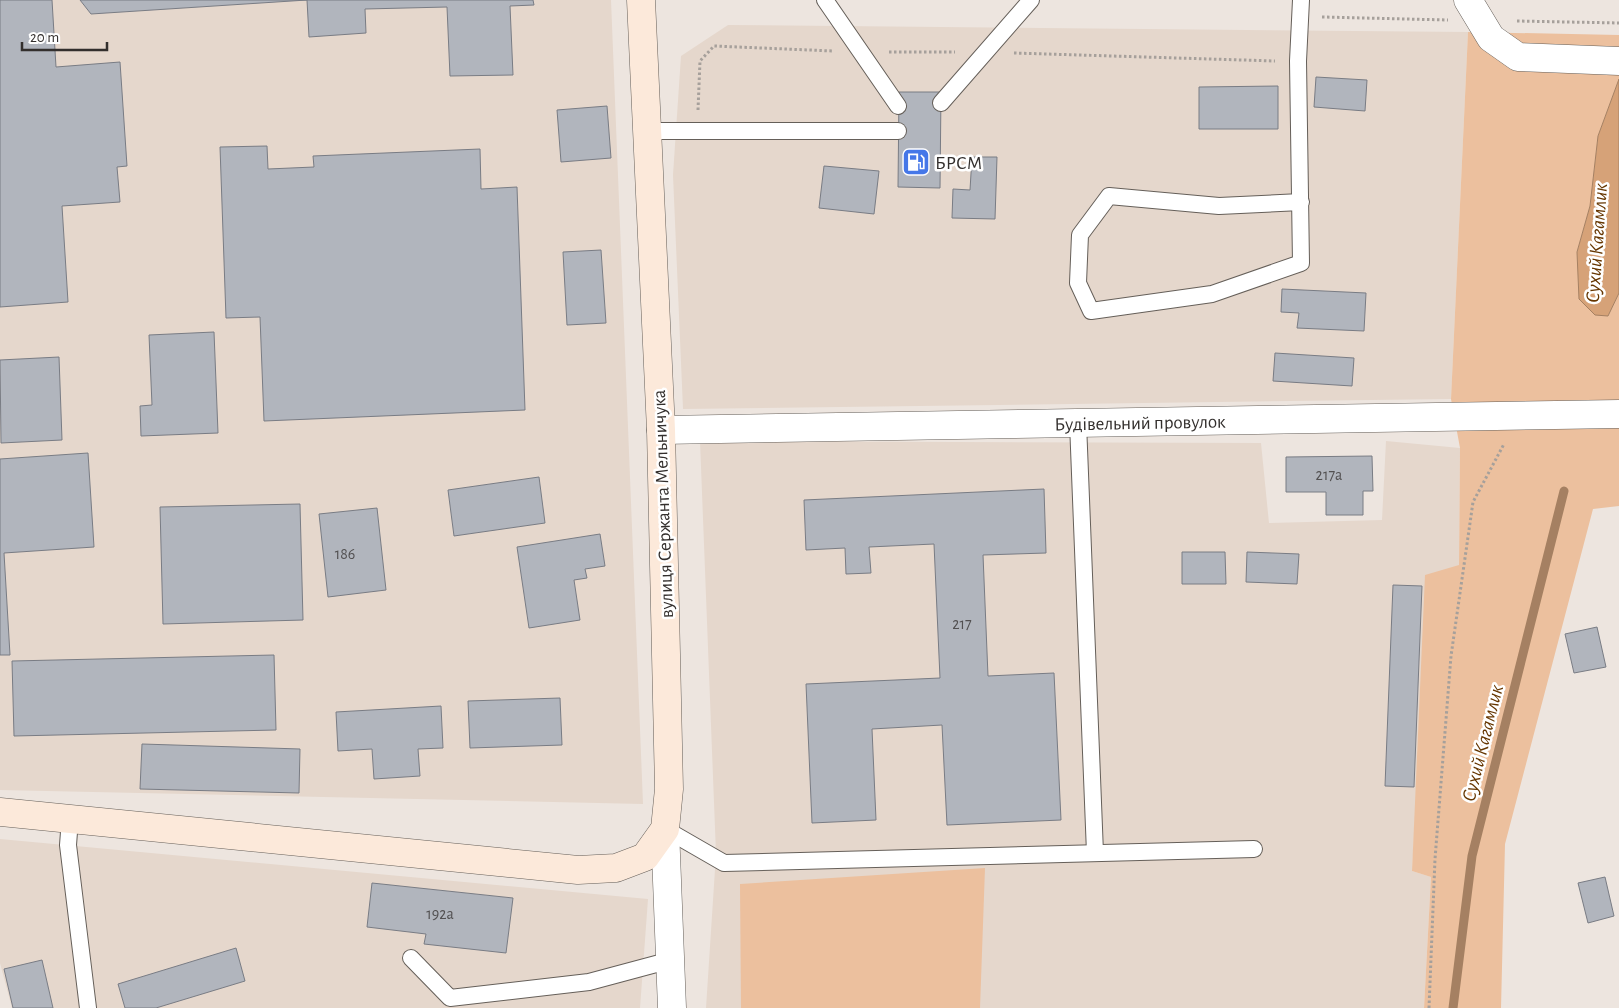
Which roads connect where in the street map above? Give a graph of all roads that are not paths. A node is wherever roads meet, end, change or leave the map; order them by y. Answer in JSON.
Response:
{"nodes":[{"id":1,"x":641,"y":0,"type":"edge"},
{"id":2,"x":824,"y":0,"type":"edge"},
{"id":3,"x":1031,"y":0,"type":"edge"},
{"id":4,"x":1302,"y":0,"type":"edge"},
{"id":5,"x":1468,"y":0,"type":"edge"},
{"id":6,"x":1619,"y":61,"type":"edge"},
{"id":7,"x":941,"y":103,"type":"dead end"},
{"id":8,"x":898,"y":106,"type":"dead end"},
{"id":9,"x":647,"y":131,"type":"junction"},
{"id":10,"x":898,"y":131,"type":"dead end"},
{"id":11,"x":1301,"y":202,"type":"junction"},
{"id":12,"x":1619,"y":414,"type":"edge"},
{"id":13,"x":1078,"y":423,"type":"junction"},
{"id":14,"x":661,"y":430,"type":"junction"},
{"id":15,"x":0,"y":812,"type":"edge"},
{"id":16,"x":70,"y":819,"type":"junction"},
{"id":17,"x":665,"y":829,"type":"junction"},
{"id":18,"x":1254,"y":849,"type":"dead end"},
{"id":19,"x":1095,"y":853,"type":"junction"},
{"id":20,"x":411,"y":958,"type":"dead end"},
{"id":21,"x":671,"y":960,"type":"junction"},
{"id":22,"x":450,"y":1003,"type":"edge"},
{"id":23,"x":88,"y":1008,"type":"edge"},
{"id":24,"x":672,"y":1008,"type":"edge"}],
"edges":[{"from":1,"to":9,"type":"street","name":"вулиця Сержанта Мельничука"},
{"from":2,"to":8,"type":"lane"},
{"from":3,"to":7,"type":"lane"},
{"from":4,"to":11,"type":"lane"},
{"from":5,"to":6,"type":"street"},
{"from":9,"to":10,"type":"lane"},
{"from":9,"to":14,"type":"street","name":"вулиця Сержанта Мельничука"},
{"from":11,"to":11,"type":"lane"},
{"from":12,"to":13,"type":"street","name":"Будівельний провулок"},
{"from":13,"to":14,"type":"street","name":"Будівельний провулок"},
{"from":13,"to":19,"type":"lane"},
{"from":14,"to":17,"type":"street","name":"вулиця Сержанта Мельничука"},
{"from":15,"to":16,"type":"street"},
{"from":16,"to":17,"type":"street"},
{"from":16,"to":23,"type":"lane"},
{"from":17,"to":19,"type":"lane"},
{"from":17,"to":21,"type":"street","name":"вулиця Сержанта Мельничука"},
{"from":18,"to":19,"type":"lane"},
{"from":20,"to":22,"type":"lane"},
{"from":21,"to":22,"type":"lane"},
{"from":21,"to":24,"type":"street","name":"вулиця Сержанта Мельничука"}]}
